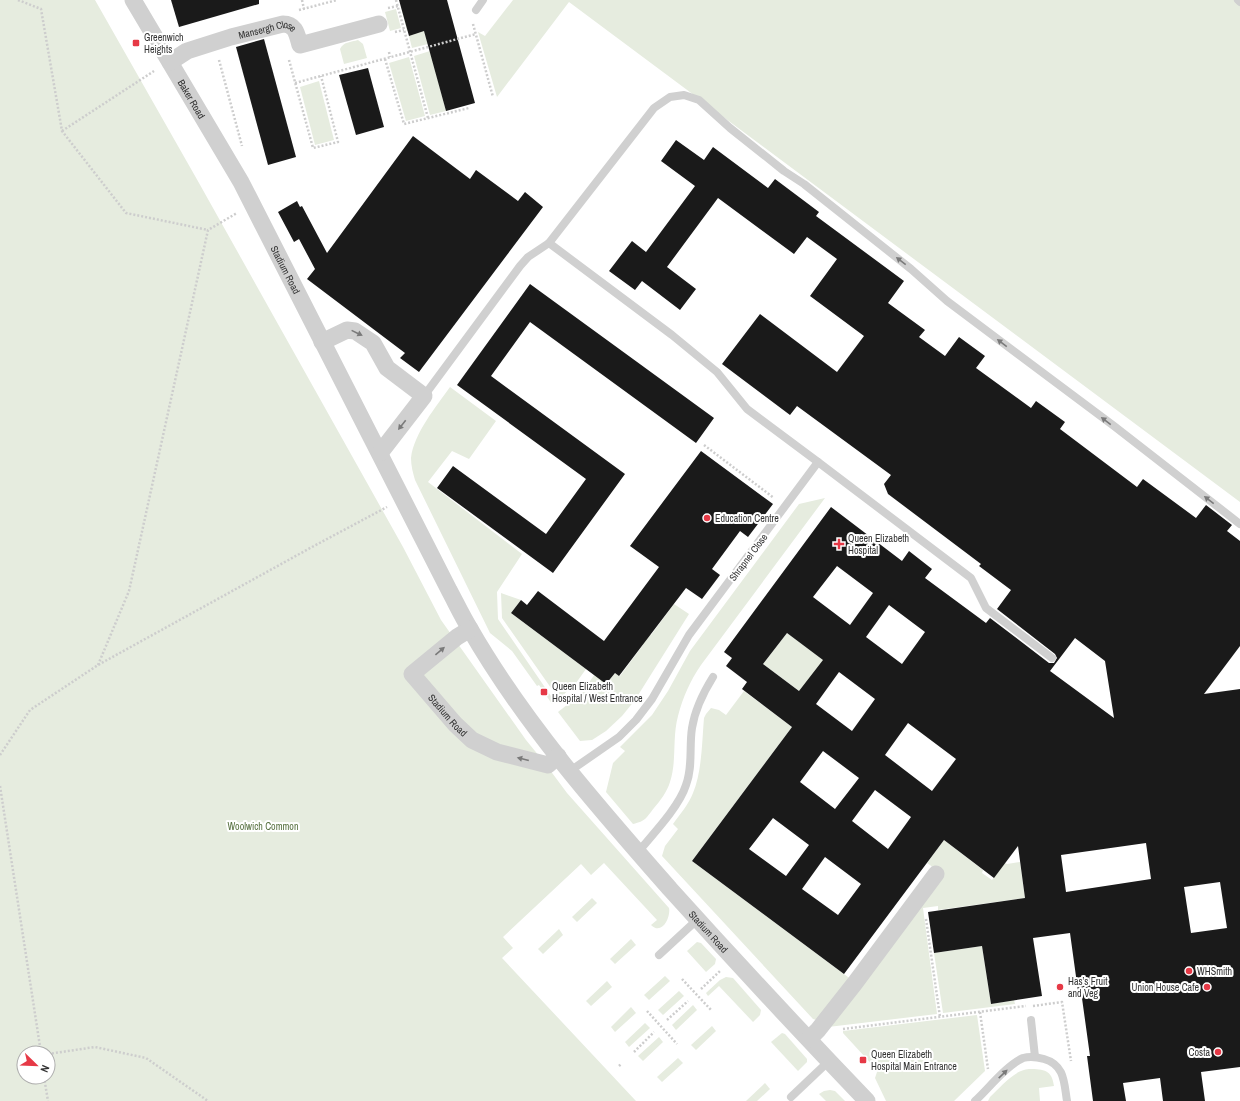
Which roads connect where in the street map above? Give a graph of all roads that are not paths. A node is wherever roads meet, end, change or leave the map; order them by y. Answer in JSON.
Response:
{"nodes":[{"id":1,"x":133,"y":0,"type":"edge"},
{"id":2,"x":483,"y":0,"type":"edge"},
{"id":3,"x":1238,"y":0,"type":"edge"},
{"id":4,"x":1240,"y":2,"type":"edge"},
{"id":5,"x":476,"y":10,"type":"dead end"},
{"id":6,"x":385,"y":22,"type":"road end"},
{"id":7,"x":163,"y":66,"type":"junction"},
{"id":8,"x":250,"y":198,"type":"joint"},
{"id":9,"x":549,"y":243,"type":"junction"},
{"id":10,"x":322,"y":342,"type":"junction"},
{"id":11,"x":424,"y":396,"type":"junction"},
{"id":12,"x":380,"y":453,"type":"junction"},
{"id":13,"x":818,"y":462,"type":"junction"},
{"id":14,"x":1240,"y":524,"type":"edge"},
{"id":15,"x":470,"y":629,"type":"junction"},
{"id":16,"x":1052,"y":658,"type":"dead end"},
{"id":17,"x":713,"y":677,"type":"dead end"},
{"id":18,"x":558,"y":756,"type":"junction"},
{"id":19,"x":570,"y":771,"type":"junction"},
{"id":20,"x":638,"y":852,"type":"junction"},
{"id":21,"x":936,"y":874,"type":"dead end"},
{"id":22,"x":698,"y":919,"type":"junction"},
{"id":23,"x":659,"y":955,"type":"dead end"},
{"id":24,"x":1031,"y":1020,"type":"dead end"},
{"id":25,"x":809,"y":1039,"type":"junction"},
{"id":26,"x":1035,"y":1057,"type":"junction"},
{"id":27,"x":829,"y":1061,"type":"junction"},
{"id":28,"x":791,"y":1097,"type":"dead end"},
{"id":29,"x":866,"y":1101,"type":"edge"},
{"id":30,"x":975,"y":1101,"type":"edge"},
{"id":31,"x":1066,"y":1101,"type":"edge"}],
"edges":[{"from":1,"to":7,"type":"street","name":"Baker Road"},
{"from":2,"to":5,"type":"lane"},
{"from":3,"to":4,"type":"lane"},
{"from":6,"to":7,"type":"street","name":"Mansergh Close"},
{"from":7,"to":8,"type":"street","name":"Baker Road"},
{"from":8,"to":10,"type":"street","name":"Stadium Road"},
{"from":9,"to":11,"type":"lane"},
{"from":9,"to":13,"type":"lane"},
{"from":14,"to":9,"type":"lane","one_way":true},
{"from":10,"to":11,"type":"street","one_way":true},
{"from":10,"to":12,"type":"street","name":"Stadium Road"},
{"from":11,"to":12,"type":"street","one_way":true},
{"from":12,"to":15,"type":"street","name":"Stadium Road"},
{"from":13,"to":16,"type":"lane"},
{"from":13,"to":19,"type":"lane","name":"Shrapnel Close"},
{"from":15,"to":18,"type":"street","name":"Stadium Road"},
{"from":18,"to":15,"type":"street","name":"Stadium Road","one_way":true},
{"from":17,"to":20,"type":"lane"},
{"from":18,"to":19,"type":"street","name":"Stadium Road"},
{"from":19,"to":20,"type":"street","name":"Stadium Road"},
{"from":20,"to":22,"type":"street","name":"Stadium Road"},
{"from":21,"to":25,"type":"street"},
{"from":22,"to":23,"type":"lane"},
{"from":22,"to":25,"type":"street","name":"Stadium Road"},
{"from":24,"to":26,"type":"lane"},
{"from":25,"to":27,"type":"street","name":"Stadium Road"},
{"from":30,"to":26,"type":"lane","one_way":true},
{"from":26,"to":31,"type":"lane"},
{"from":27,"to":28,"type":"lane"},
{"from":27,"to":29,"type":"street","name":"Stadium Road"}]}
